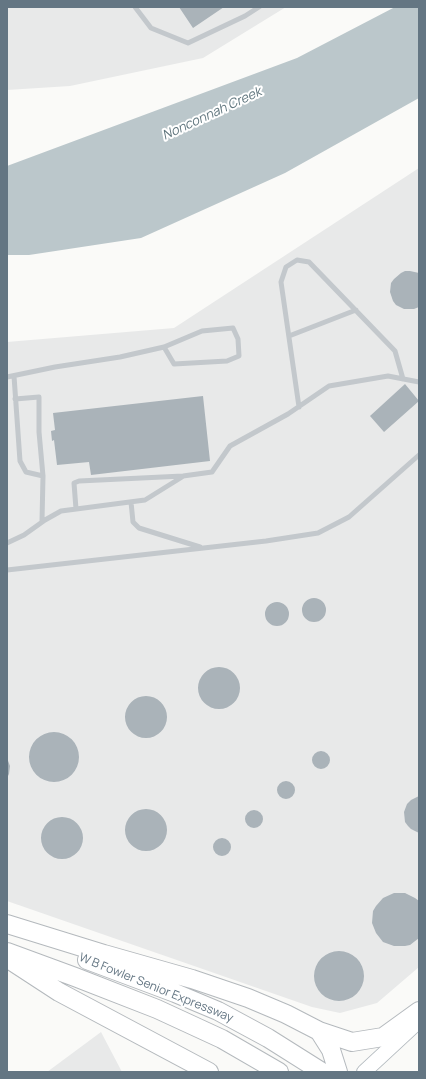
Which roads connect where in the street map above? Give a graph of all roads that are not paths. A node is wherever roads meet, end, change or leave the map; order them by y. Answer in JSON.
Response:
{"nodes":[{"id":1,"x":135,"y":7,"type":"edge"},
{"id":2,"x":259,"y":7,"type":"edge"},
{"id":3,"x":356,"y":310,"type":"junction"},
{"id":4,"x":289,"y":336,"type":"junction"},
{"id":5,"x":164,"y":346,"type":"junction"},
{"id":6,"x":14,"y":376,"type":"junction"},
{"id":7,"x":7,"y":377,"type":"edge"},
{"id":8,"x":403,"y":379,"type":"junction"},
{"id":9,"x":419,"y":382,"type":"edge"},
{"id":10,"x":15,"y":399,"type":"junction"},
{"id":11,"x":299,"y":407,"type":"junction"},
{"id":12,"x":419,"y":455,"type":"edge"},
{"id":13,"x":43,"y":476,"type":"junction"},
{"id":14,"x":183,"y":476,"type":"junction"},
{"id":15,"x":131,"y":502,"type":"junction"},
{"id":16,"x":76,"y":509,"type":"junction"},
{"id":17,"x":42,"y":522,"type":"junction"},
{"id":18,"x":7,"y":543,"type":"edge"},
{"id":19,"x":203,"y":548,"type":"junction"},
{"id":20,"x":7,"y":570,"type":"edge"},
{"id":21,"x":7,"y":924,"type":"edge"},
{"id":22,"x":7,"y":952,"type":"edge"},
{"id":23,"x":7,"y":958,"type":"edge"},
{"id":24,"x":98,"y":959,"type":"junction"},
{"id":25,"x":419,"y":1011,"type":"edge"},
{"id":26,"x":419,"y":1021,"type":"edge"},
{"id":27,"x":319,"y":1031,"type":"junction"},
{"id":28,"x":206,"y":1071,"type":"edge"},
{"id":29,"x":279,"y":1072,"type":"edge"},
{"id":30,"x":322,"y":1072,"type":"edge"},
{"id":31,"x":338,"y":1072,"type":"edge"},
{"id":32,"x":364,"y":1072,"type":"edge"}],
"edges":[{"from":1,"to":2,"type":"lane"},
{"from":3,"to":4,"type":"lane"},
{"from":3,"to":4,"type":"lane"},
{"from":3,"to":8,"type":"lane"},
{"from":4,"to":11,"type":"lane"},
{"from":5,"to":5,"type":"lane"},
{"from":5,"to":6,"type":"lane"},
{"from":6,"to":7,"type":"lane"},
{"from":6,"to":10,"type":"lane"},
{"from":8,"to":9,"type":"lane"},
{"from":8,"to":11,"type":"lane"},
{"from":10,"to":13,"type":"lane"},
{"from":10,"to":13,"type":"lane"},
{"from":11,"to":14,"type":"lane"},
{"from":12,"to":19,"type":"lane"},
{"from":13,"to":17,"type":"lane"},
{"from":14,"to":15,"type":"lane"},
{"from":14,"to":16,"type":"lane"},
{"from":15,"to":16,"type":"lane"},
{"from":15,"to":19,"type":"lane"},
{"from":16,"to":17,"type":"lane"},
{"from":17,"to":18,"type":"lane"},
{"from":19,"to":20,"type":"lane"},
{"from":21,"to":24,"type":"highway","name":"W B Fowler Senior Expressway"},
{"from":22,"to":29,"type":"highway","name":"W B Fowler Senior Expressway"},
{"from":23,"to":28,"type":"highway"},
{"from":24,"to":27,"type":"highway"},
{"from":24,"to":30,"type":"highway","name":"W B Fowler Senior Expressway"},
{"from":25,"to":27,"type":"highway"},
{"from":26,"to":32,"type":"main road"},
{"from":27,"to":31,"type":"highway"}]}
